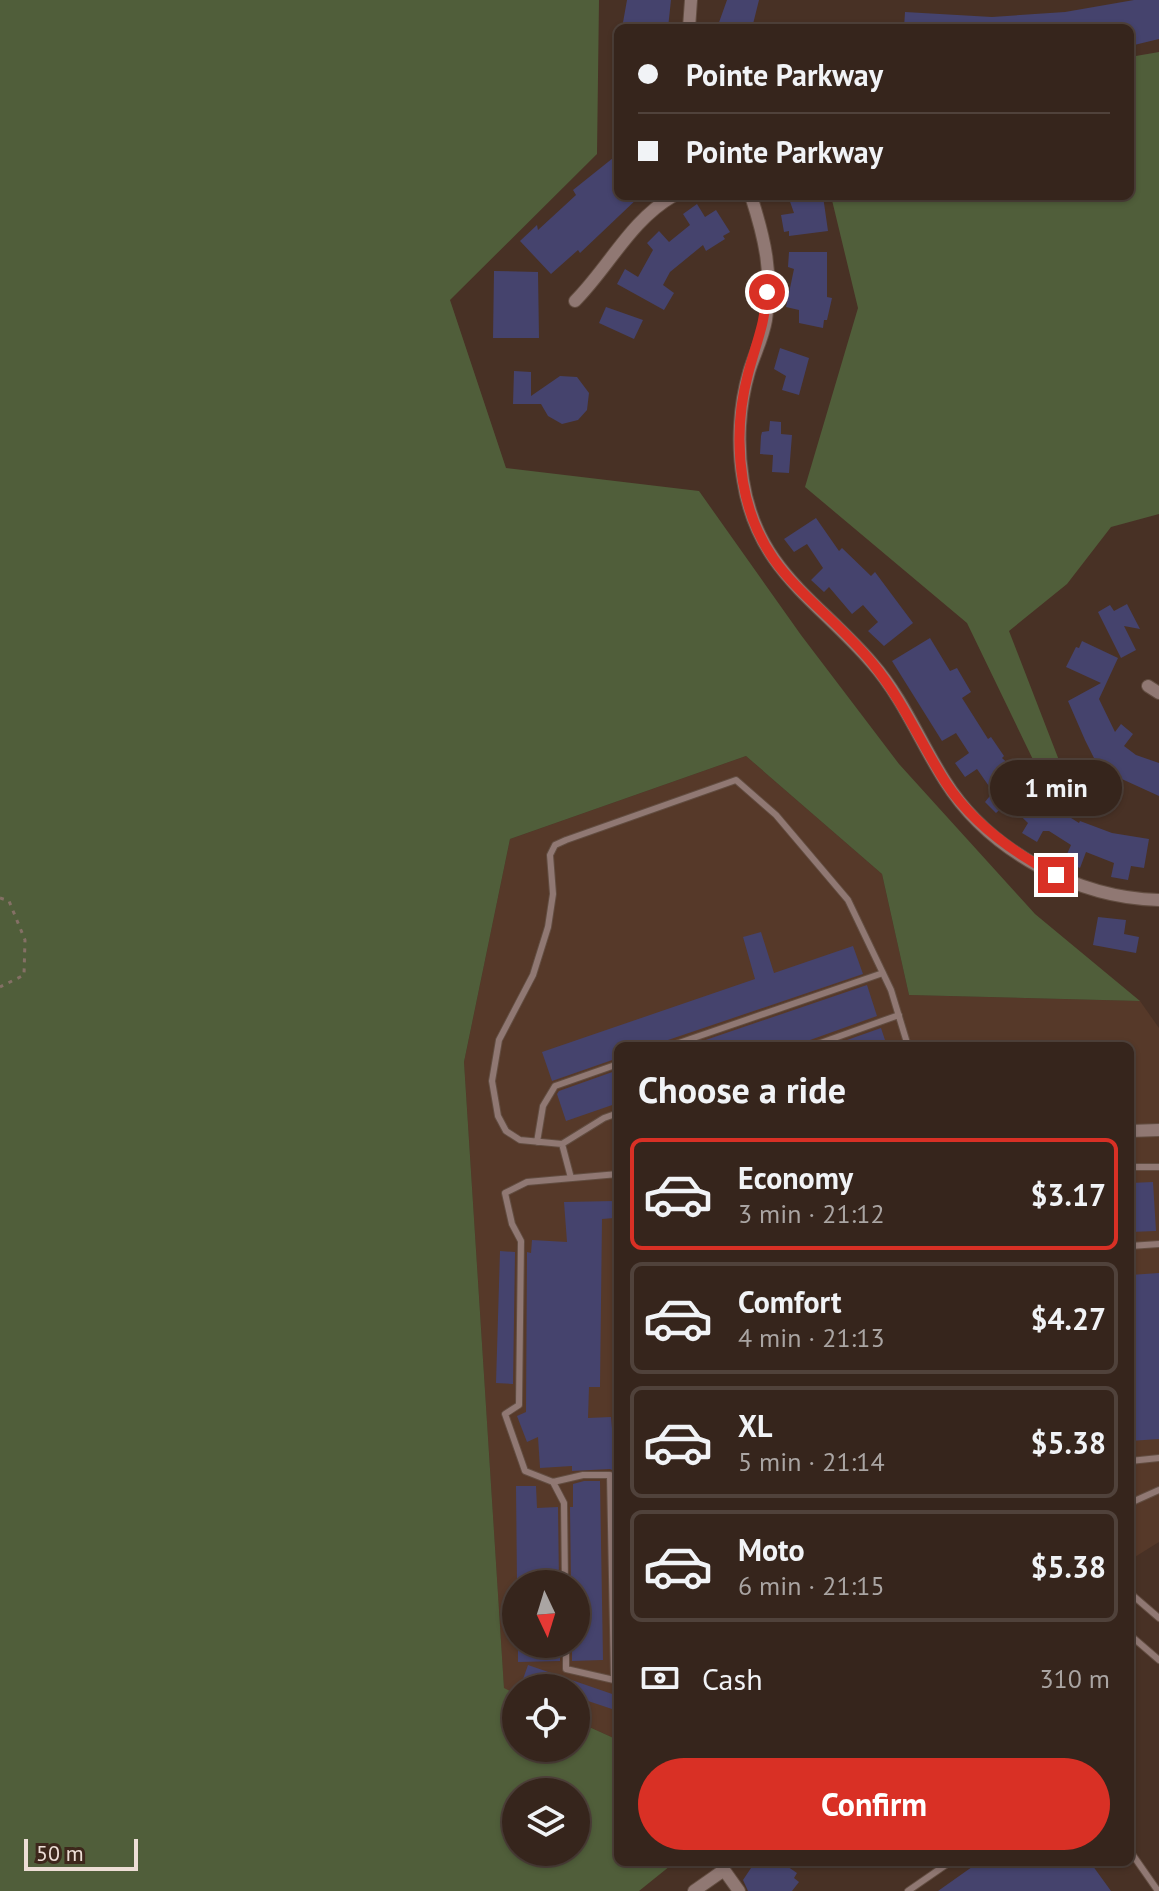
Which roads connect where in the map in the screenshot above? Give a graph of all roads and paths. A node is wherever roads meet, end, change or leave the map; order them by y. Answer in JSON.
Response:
{"nodes":[{"id":1,"x":691,"y":0,"type":"edge"},
{"id":2,"x":689,"y":24,"type":"edge"},
{"id":3,"x":666,"y":200,"type":"edge"},
{"id":4,"x":752,"y":200,"type":"edge"},
{"id":5,"x":575,"y":301,"type":"dead end"},
{"id":6,"x":0,"y":898,"type":"edge"},
{"id":7,"x":1159,"y":900,"type":"edge"},
{"id":8,"x":883,"y":973,"type":"junction"},
{"id":9,"x":0,"y":987,"type":"edge"},
{"id":10,"x":899,"y":1015,"type":"junction"},
{"id":11,"x":682,"y":1042,"type":"edge"},
{"id":12,"x":823,"y":1042,"type":"edge"},
{"id":13,"x":907,"y":1042,"type":"edge"},
{"id":14,"x":614,"y":1065,"type":"edge"},
{"id":15,"x":614,"y":1114,"type":"edge"},
{"id":16,"x":1159,"y":1130,"type":"edge"},
{"id":17,"x":1134,"y":1131,"type":"edge"},
{"id":18,"x":537,"y":1142,"type":"junction"},
{"id":19,"x":562,"y":1144,"type":"junction"},
{"id":20,"x":1134,"y":1167,"type":"edge"},
{"id":21,"x":1159,"y":1167,"type":"edge"},
{"id":22,"x":614,"y":1174,"type":"edge"},
{"id":23,"x":571,"y":1178,"type":"junction"},
{"id":24,"x":1159,"y":1244,"type":"edge"},
{"id":25,"x":1134,"y":1246,"type":"edge"},
{"id":26,"x":1159,"y":1458,"type":"edge"},
{"id":27,"x":1134,"y":1461,"type":"edge"},
{"id":28,"x":553,"y":1482,"type":"junction"},
{"id":29,"x":1159,"y":1490,"type":"edge"},
{"id":30,"x":1134,"y":1501,"type":"edge"},
{"id":31,"x":565,"y":1570,"type":"edge"},
{"id":32,"x":1134,"y":1596,"type":"edge"},
{"id":33,"x":1159,"y":1618,"type":"edge"},
{"id":34,"x":1134,"y":1638,"type":"edge"},
{"id":35,"x":566,"y":1658,"type":"edge"},
{"id":36,"x":1159,"y":1660,"type":"edge"},
{"id":37,"x":1134,"y":1857,"type":"edge"},
{"id":38,"x":944,"y":1866,"type":"edge"},
{"id":39,"x":694,"y":1891,"type":"edge"},
{"id":40,"x":739,"y":1891,"type":"edge"},
{"id":41,"x":908,"y":1891,"type":"edge"},
{"id":42,"x":1157,"y":1891,"type":"edge"}],
"edges":[{"from":1,"to":2,"type":"street"},
{"from":3,"to":5,"type":"street"},
{"from":4,"to":7,"type":"street"},
{"from":6,"to":9,"type":"path"},
{"from":8,"to":10,"type":"lane"},
{"from":8,"to":11,"type":"lane"},
{"from":8,"to":18,"type":"lane"},
{"from":10,"to":12,"type":"lane"},
{"from":10,"to":13,"type":"lane"},
{"from":14,"to":18,"type":"lane"},
{"from":15,"to":19,"type":"lane"},
{"from":16,"to":17,"type":"street"},
{"from":18,"to":19,"type":"lane"},
{"from":19,"to":23,"type":"lane"},
{"from":20,"to":21,"type":"lane"},
{"from":22,"to":23,"type":"lane"},
{"from":23,"to":28,"type":"lane"},
{"from":24,"to":25,"type":"lane"},
{"from":26,"to":27,"type":"lane"},
{"from":28,"to":31,"type":"lane"},
{"from":28,"to":35,"type":"lane"},
{"from":29,"to":30,"type":"lane"},
{"from":32,"to":33,"type":"lane"},
{"from":34,"to":36,"type":"lane"},
{"from":37,"to":42,"type":"lane"},
{"from":38,"to":41,"type":"lane"},
{"from":39,"to":40,"type":"street"}]}
